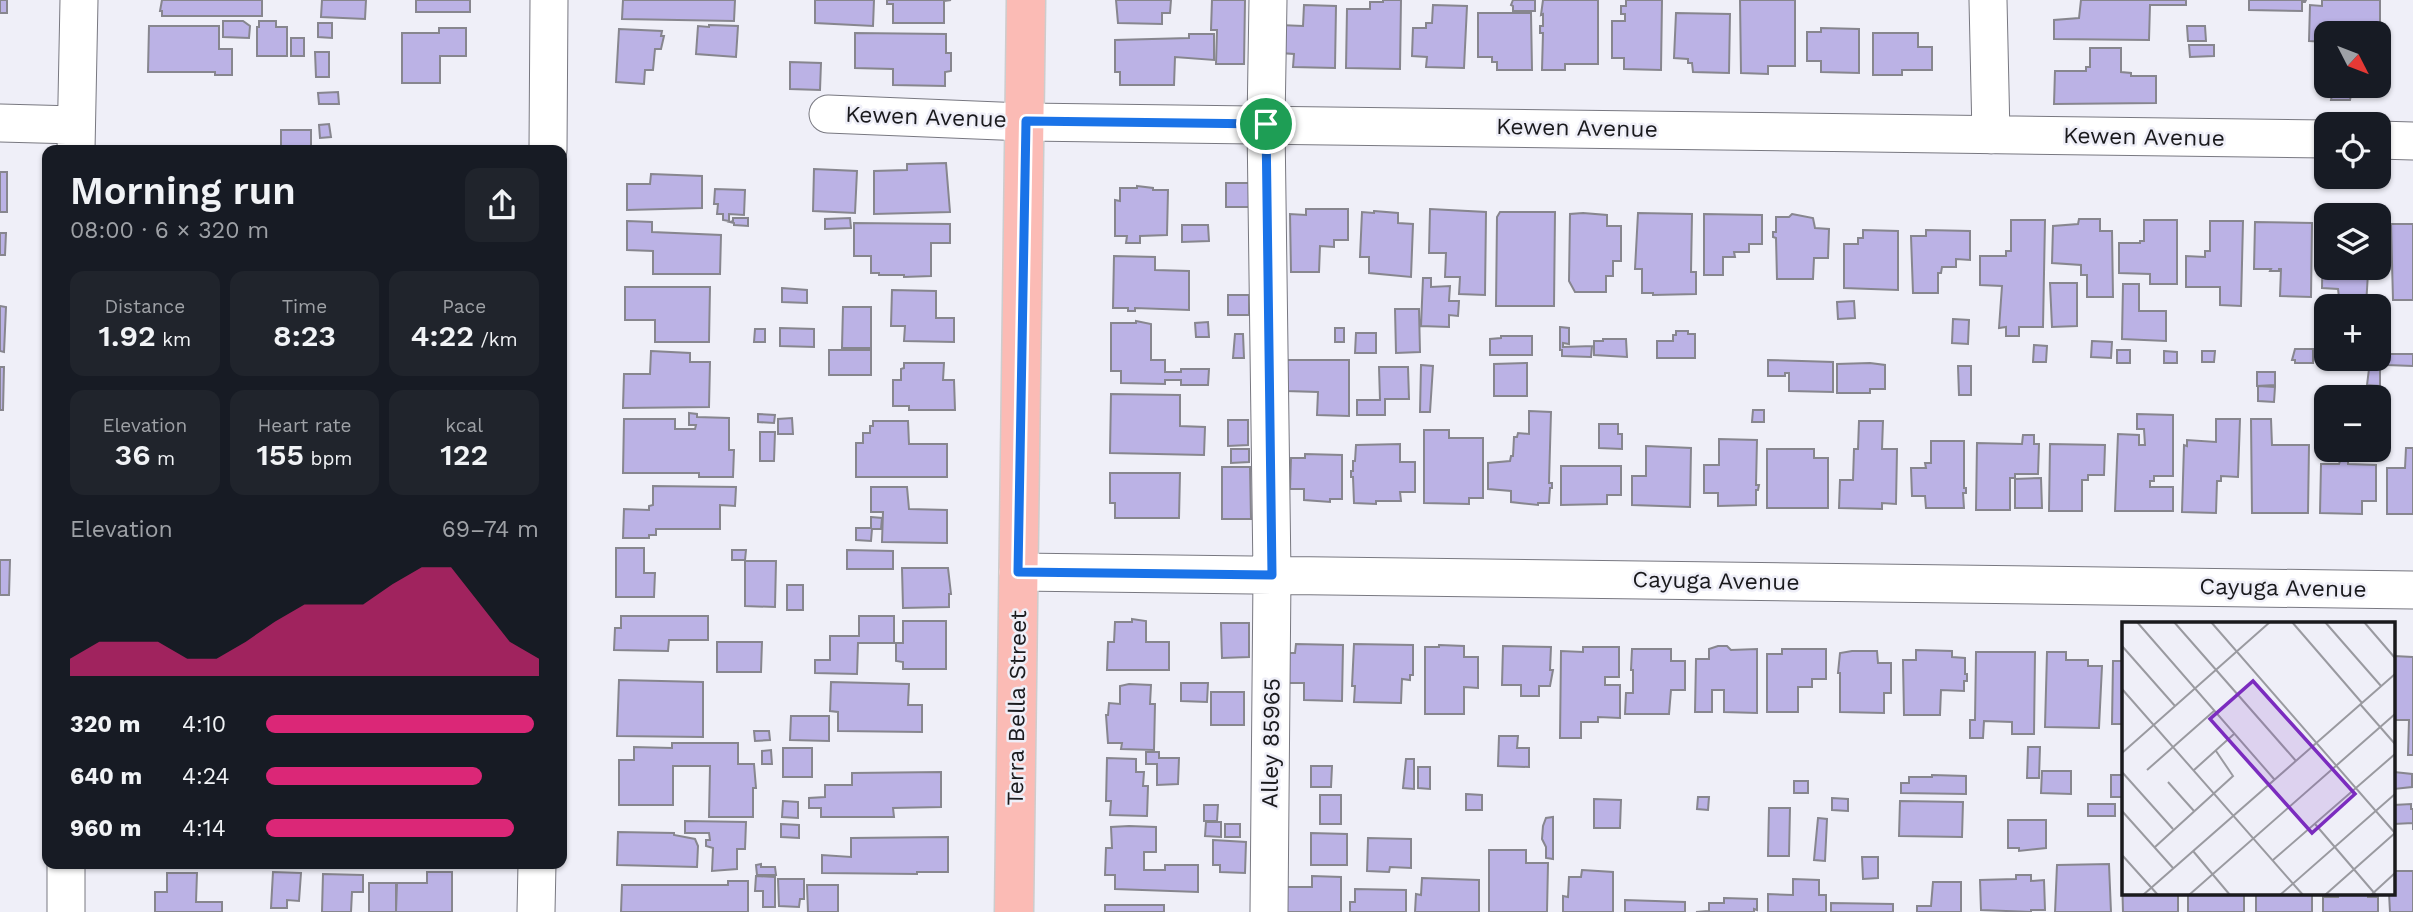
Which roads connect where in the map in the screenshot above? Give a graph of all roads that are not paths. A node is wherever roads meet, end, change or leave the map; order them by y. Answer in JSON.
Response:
{"nodes":[{"id":1,"x":79,"y":0,"type":"edge"},
{"id":2,"x":549,"y":0,"type":"edge"},
{"id":3,"x":1026,"y":0,"type":"edge"},
{"id":4,"x":1268,"y":0,"type":"edge"},
{"id":5,"x":1988,"y":0,"type":"edge"},
{"id":6,"x":828,"y":114,"type":"dead end"},
{"id":7,"x":1026,"y":121,"type":"junction"},
{"id":8,"x":0,"y":123,"type":"edge"},
{"id":9,"x":1266,"y":124,"type":"junction"},
{"id":10,"x":1991,"y":135,"type":"junction"},
{"id":11,"x":76,"y":138,"type":"edge"},
{"id":12,"x":2314,"y":139,"type":"edge"},
{"id":13,"x":2391,"y":140,"type":"edge"},
{"id":14,"x":2413,"y":141,"type":"edge"},
{"id":15,"x":548,"y":145,"type":"edge"},
{"id":16,"x":1018,"y":572,"type":"junction"},
{"id":17,"x":1272,"y":575,"type":"junction"},
{"id":18,"x":2413,"y":590,"type":"edge"},
{"id":19,"x":66,"y":869,"type":"edge"},
{"id":20,"x":537,"y":869,"type":"edge"},
{"id":21,"x":66,"y":912,"type":"edge"},
{"id":22,"x":536,"y":912,"type":"edge"},
{"id":23,"x":1014,"y":912,"type":"edge"},
{"id":24,"x":1269,"y":912,"type":"edge"}],
"edges":[{"from":1,"to":11,"type":"street"},
{"from":2,"to":15,"type":"street"},
{"from":3,"to":7,"type":"main road","name":"Terra Bella Street"},
{"from":4,"to":9,"type":"street","name":"Alley 85965"},
{"from":5,"to":10,"type":"street"},
{"from":6,"to":7,"type":"street","name":"Kewen Avenue"},
{"from":7,"to":9,"type":"street","name":"Kewen Avenue"},
{"from":7,"to":16,"type":"main road","name":"Terra Bella Street"},
{"from":8,"to":11,"type":"street"},
{"from":9,"to":10,"type":"street","name":"Kewen Avenue"},
{"from":9,"to":17,"type":"street","name":"Alley 85965"},
{"from":10,"to":12,"type":"street","name":"Kewen Avenue"},
{"from":13,"to":14,"type":"street"},
{"from":16,"to":17,"type":"street","name":"Cayuga Avenue"},
{"from":16,"to":23,"type":"main road","name":"Terra Bella Street"},
{"from":17,"to":18,"type":"street","name":"Cayuga Avenue"},
{"from":17,"to":24,"type":"street","name":"Alley 85965"},
{"from":19,"to":21,"type":"street"},
{"from":20,"to":22,"type":"street"}]}
